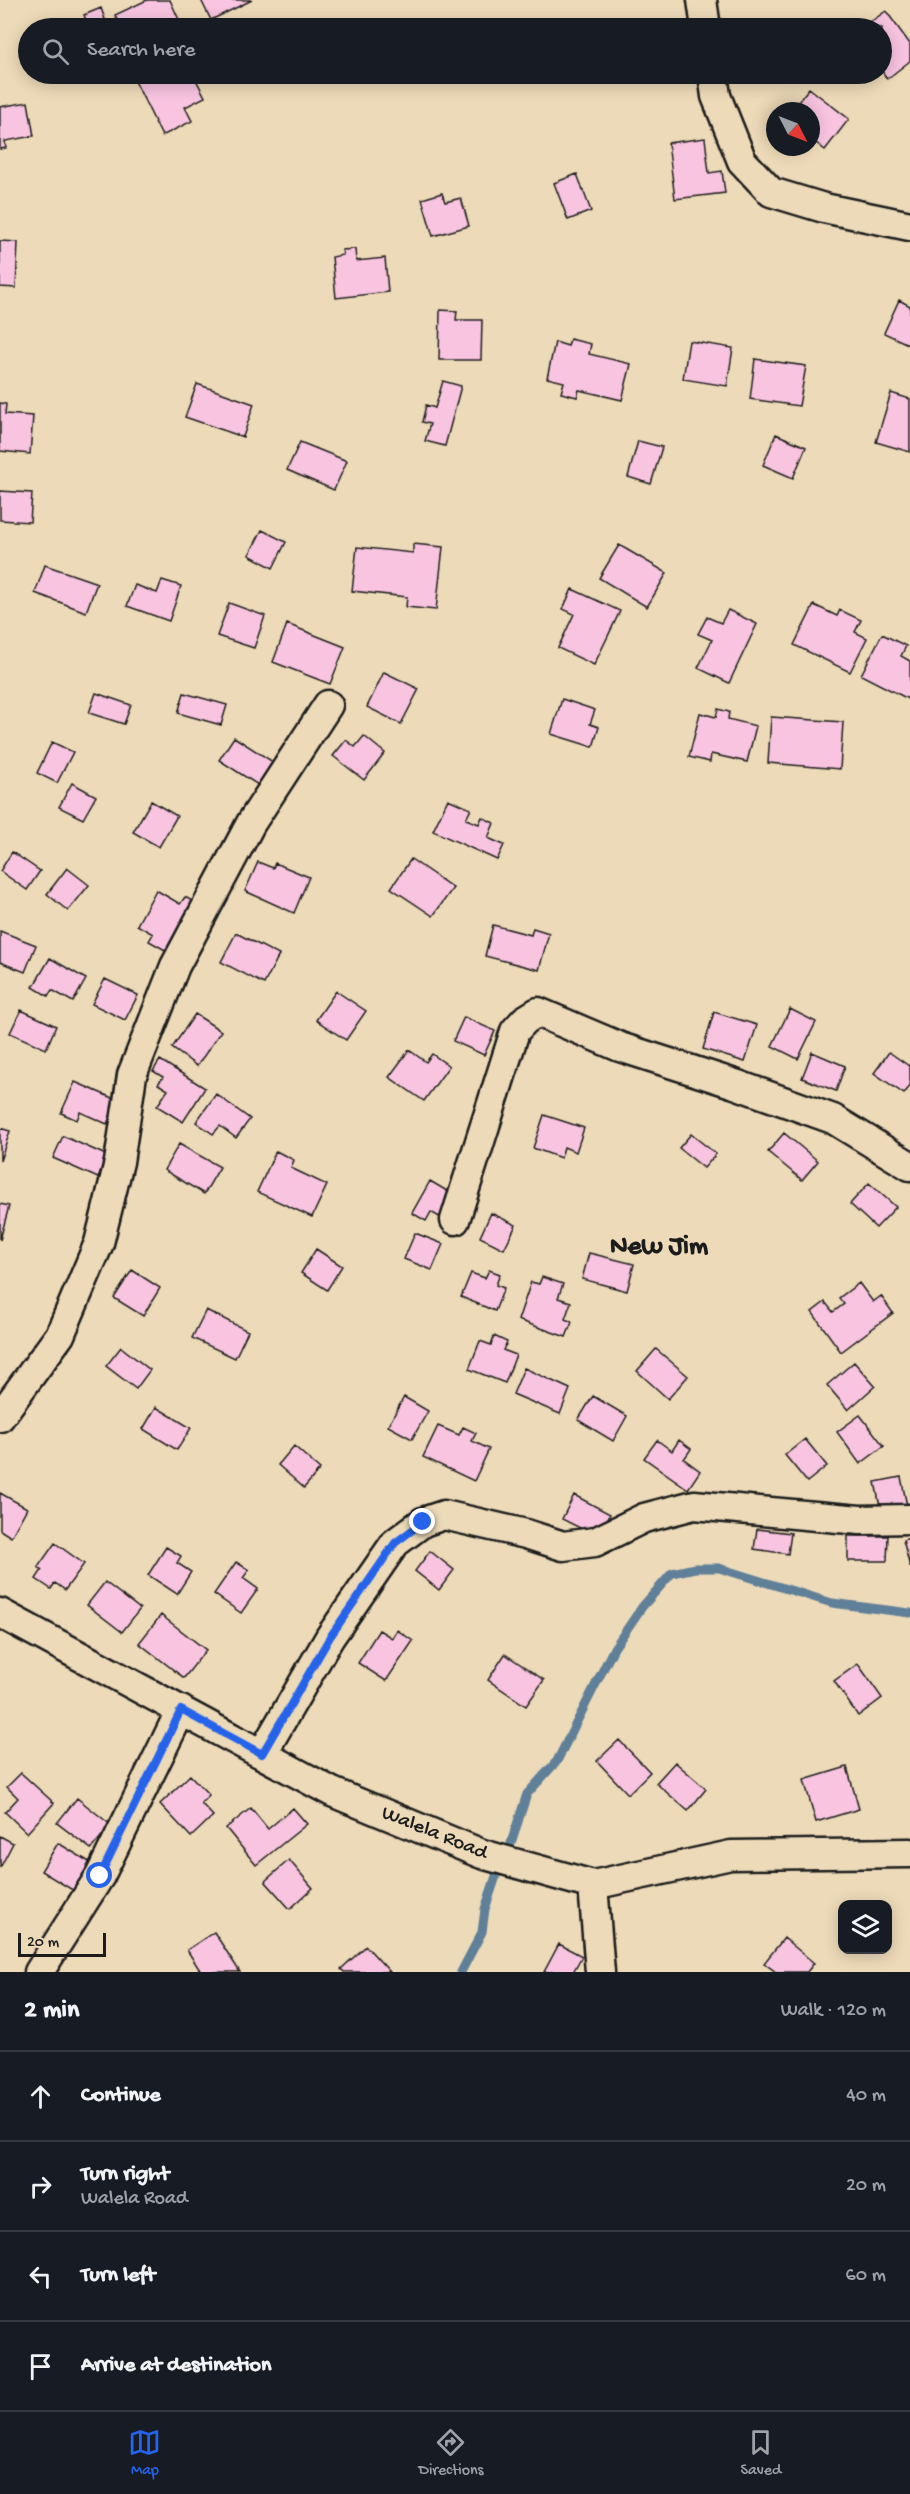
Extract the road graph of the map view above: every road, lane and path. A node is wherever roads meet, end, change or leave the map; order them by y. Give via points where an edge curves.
1 (702, 0) edge
2 (705, 18) edge
3 (714, 84) edge
4 (910, 226) edge
5 (328, 705) dead end
6 (910, 1166) edge
7 (455, 1220) dead end
8 (0, 1417) edge
9 (910, 1519) edge
10 (0, 1613) edge
11 (181, 1710) junction
12 (262, 1754) junction
13 (910, 1853) edge
14 (593, 1885) junction
15 (39, 1972) edge
16 (600, 1972) edge

1 - 2 street
3 - 4 street via 742,161 771,192
5 - 8 street via 251,824 175,966 132,1076 119,1162 99,1243 60,1335
6 - 7 street via 833,1119 620,1047 538,1012 515,1031
9 - 12 street via 860,1520 694,1504 644,1518 595,1542 562,1546 444,1515 423,1522 395,1543 330,1637
10 - 11 street, Walela Road
11 - 12 street, Walela Road
11 - 15 street via 100,1876
12 - 14 street, Walela Road via 332,1792 482,1854
13 - 14 street, Walela Road via 731,1856
14 - 16 street

